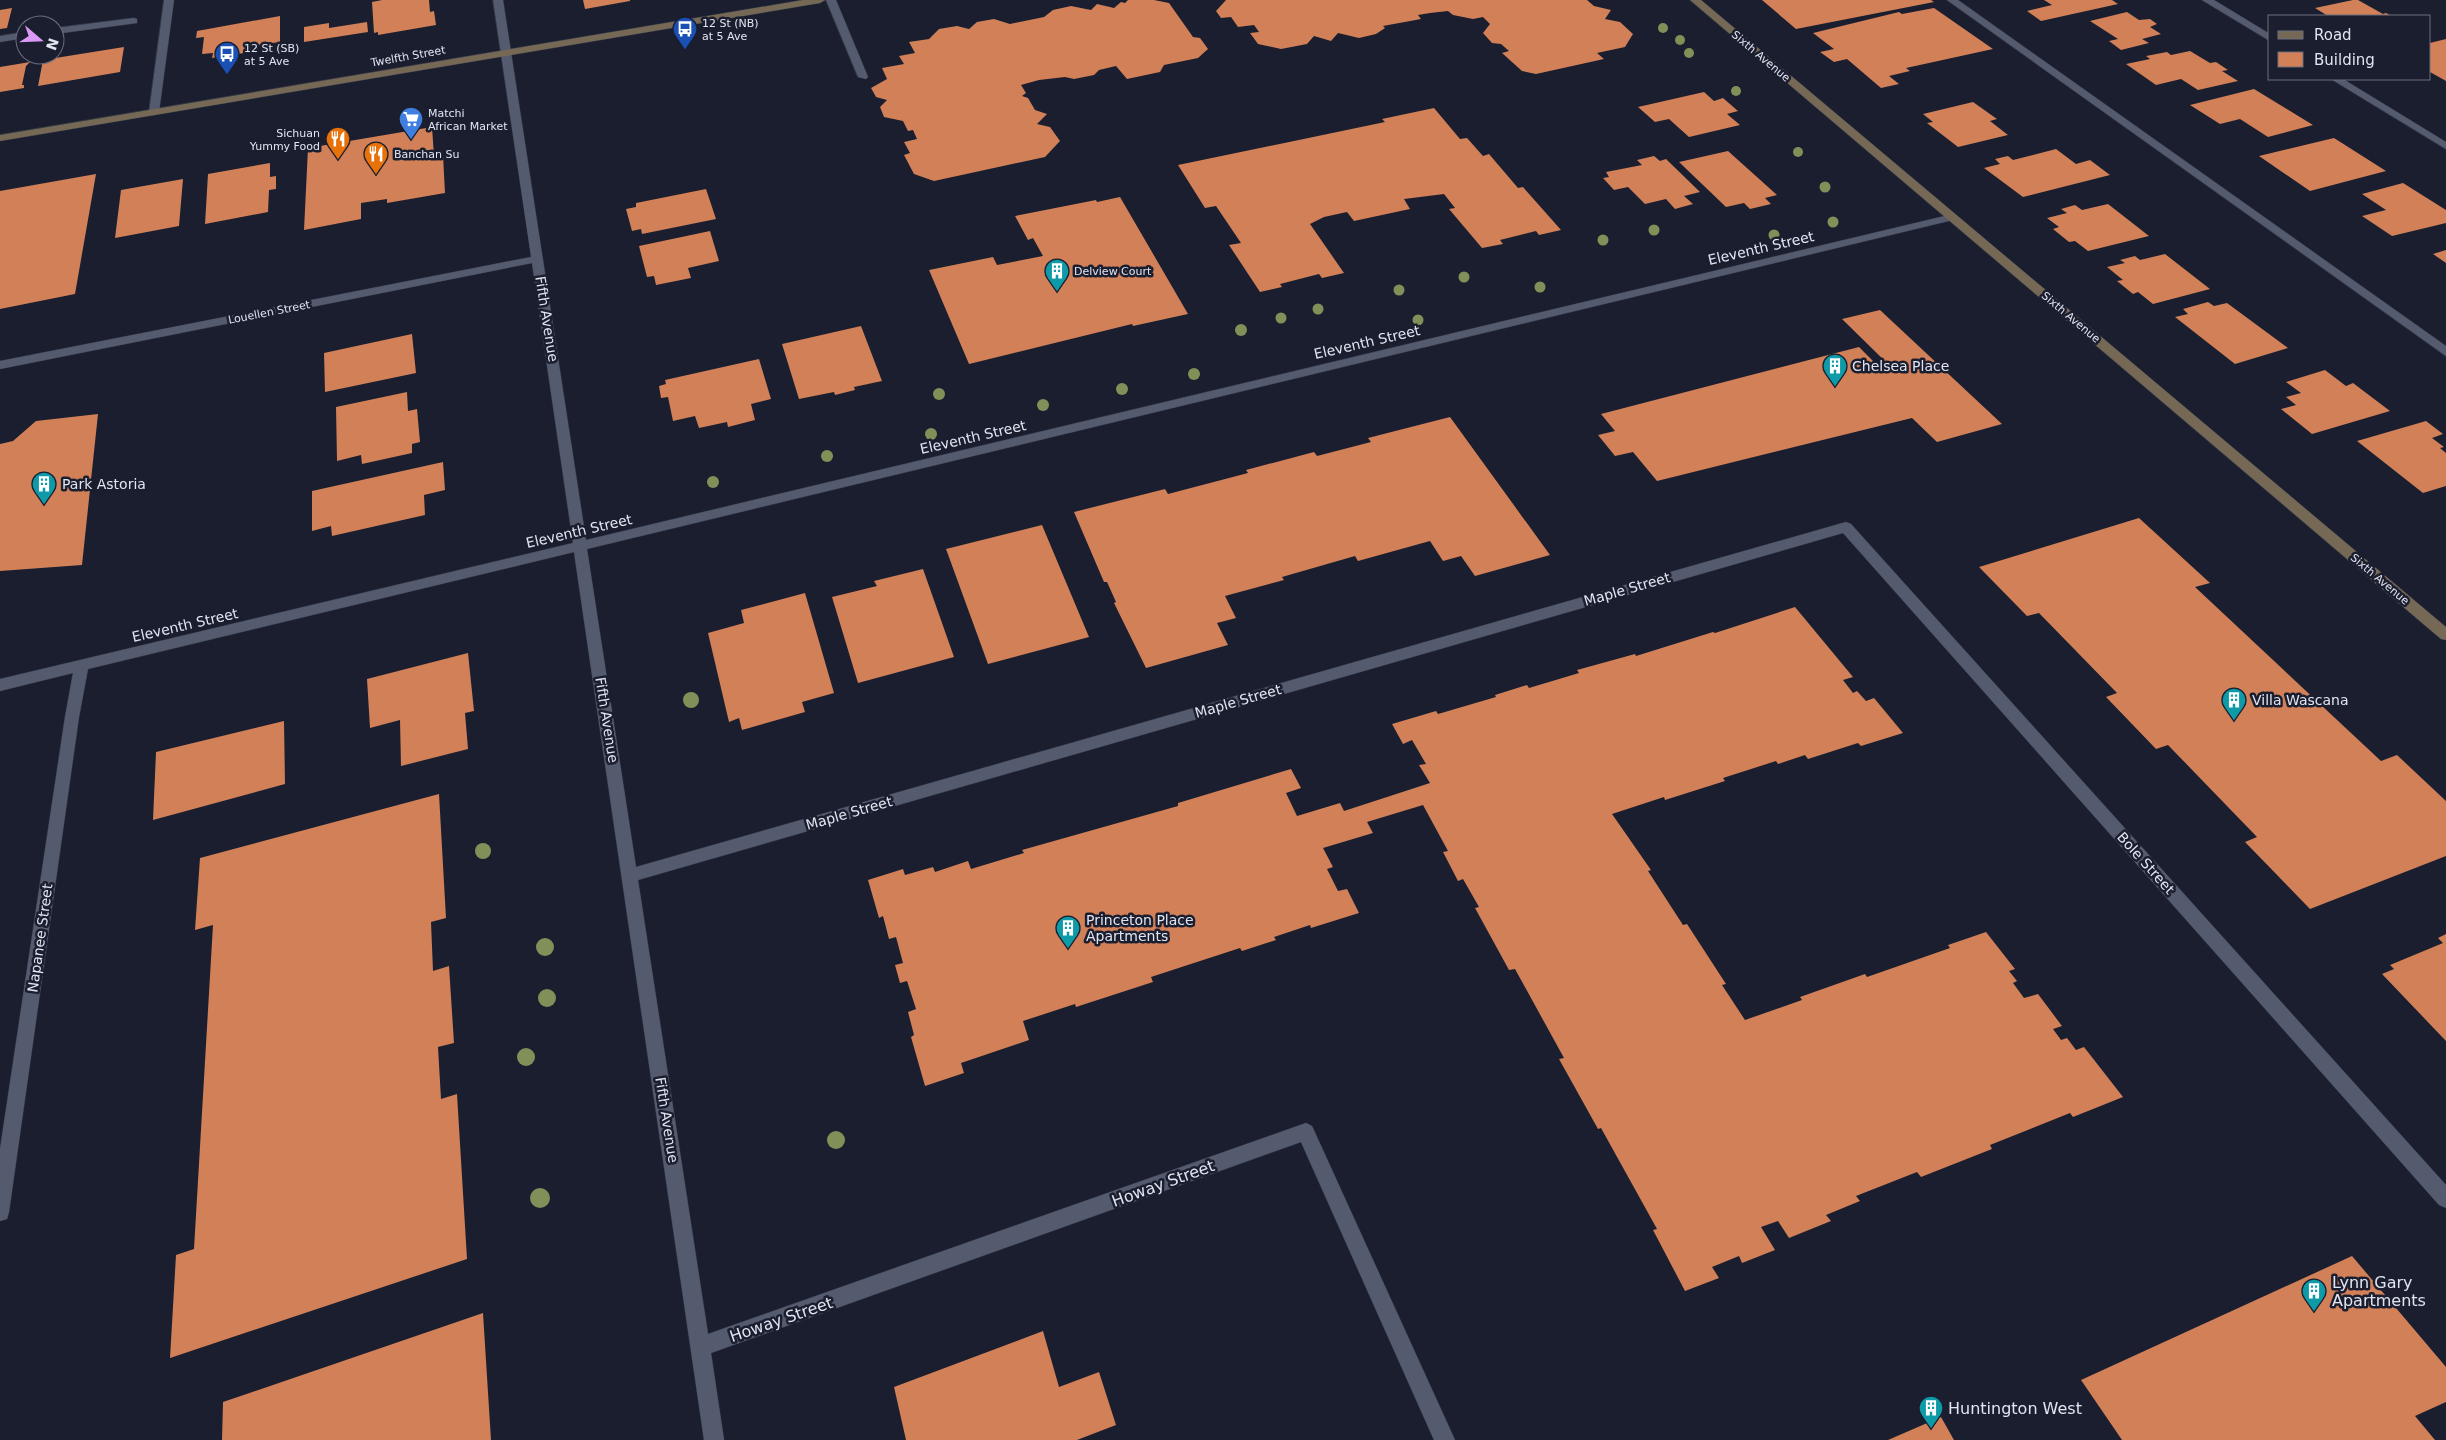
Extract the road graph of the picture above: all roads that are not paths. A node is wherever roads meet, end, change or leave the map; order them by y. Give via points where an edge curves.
1 (169, 0) edge
2 (498, 0) edge
3 (820, 0) edge
4 (831, 0) edge
5 (1695, 0) edge
6 (1952, 0) edge
7 (2207, 0) edge
8 (134, 21) dead end
9 (65, 30) edge
10 (15, 37) edge
11 (2268, 37) edge
12 (0, 39) edge
13 (506, 52) junction
14 (863, 77) dead end
15 (2338, 80) edge
16 (154, 112) junction
17 (0, 138) edge
18 (2446, 146) edge
19 (1953, 217) junction
20 (537, 259) junction
21 (2446, 352) edge
22 (0, 365) edge
23 (1846, 527) joint
24 (581, 546) junction
25 (2446, 635) edge
26 (82, 665) junction
27 (0, 685) edge
28 (630, 876) junction
29 (2446, 1199) edge
30 (0, 1212) edge
31 (701, 1347) junction
32 (714, 1440) edge
33 (1445, 1440) edge

1 - 16 street
2 - 13 street, Fifth Avenue
3 - 13 street, Twelfth Street
4 - 14 street
5 - 19 street, Sixth Avenue
6 - 21 street
7 - 11 street
8 - 9 street
10 - 12 street
13 - 16 street, Twelfth Street
13 - 20 street, Fifth Avenue
15 - 18 street
16 - 17 street, Twelfth Street
19 - 24 street, Eleventh Street
19 - 25 street, Sixth Avenue
20 - 22 street, Louellen Street
20 - 24 street, Fifth Avenue
23 - 28 street, Maple Street
23 - 29 street, Bole Street
24 - 26 street, Eleventh Street
24 - 28 street, Fifth Avenue
26 - 27 street, Eleventh Street
26 - 30 street, Napanee Street
28 - 31 street, Fifth Avenue
31 - 32 street, Fifth Avenue
31 - 33 street, Howay Street via 1306,1132

